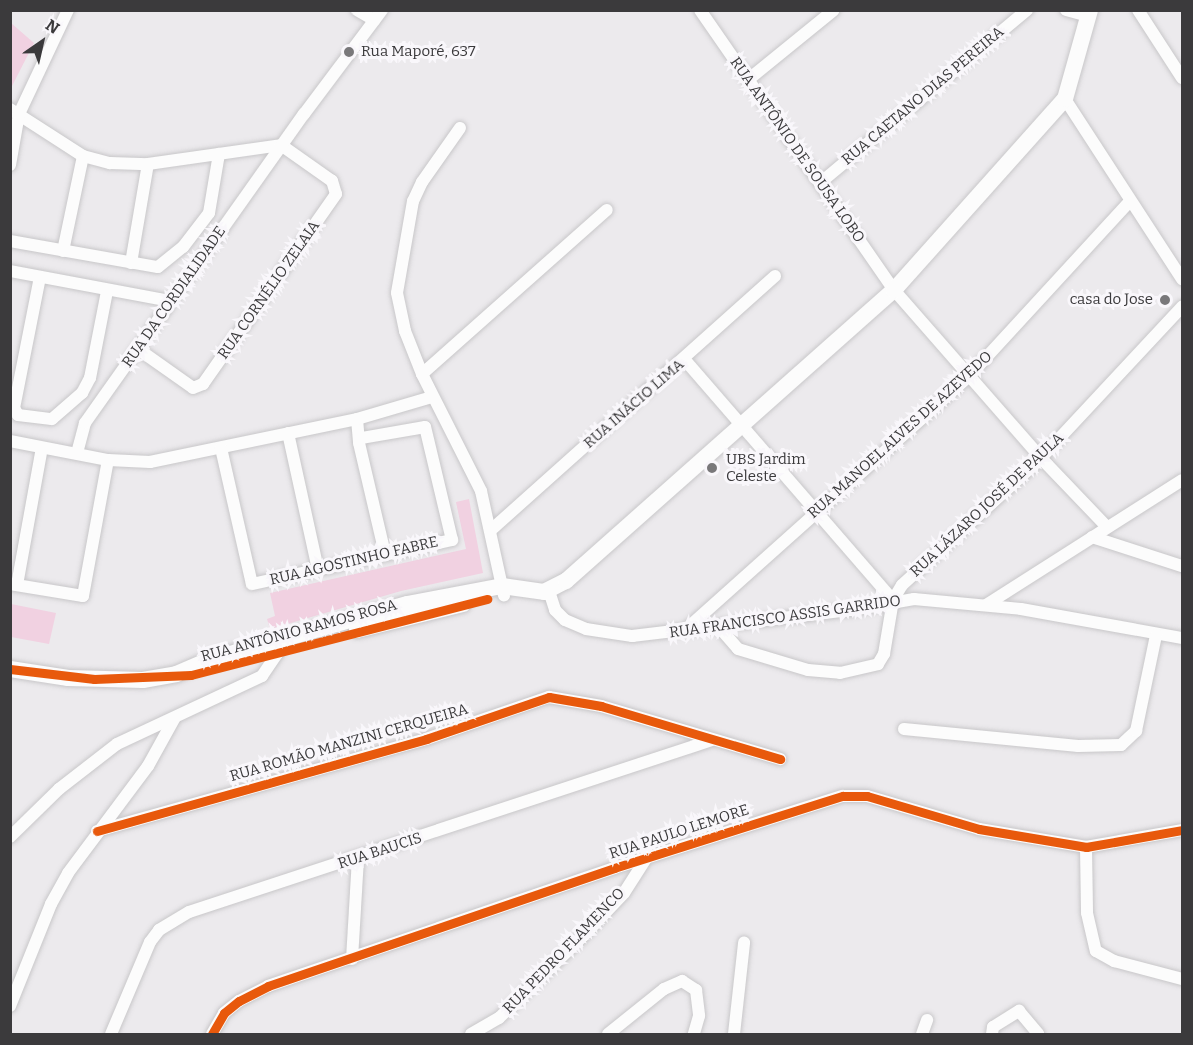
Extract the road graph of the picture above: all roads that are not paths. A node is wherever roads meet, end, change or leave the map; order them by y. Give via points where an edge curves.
1 (68, 10) edge
2 (357, 10) edge
3 (700, 10) edge
4 (834, 10) edge
5 (1027, 10) edge
6 (1066, 10) edge
7 (1138, 10) edge
8 (1090, 13) edge
9 (378, 15) edge
10 (1182, 78) edge
11 (748, 79) junction
12 (1065, 99) junction
13 (15, 111) edge
14 (460, 128) dead end
15 (282, 145) junction
16 (219, 154) junction
17 (83, 156) junction
18 (148, 164) junction
19 (10, 165) edge
20 (820, 183) junction
21 (1130, 201) junction
22 (606, 210) dead end
23 (10, 241) edge
24 (63, 250) junction
25 (131, 263) junction
26 (10, 271) edge
27 (775, 276) dead end
28 (40, 277) junction
29 (1182, 279) edge
30 (894, 290) junction
31 (107, 291) junction
32 (170, 301) junction
33 (1182, 307) edge
34 (138, 348) junction
35 (685, 360) junction
36 (422, 374) junction
37 (971, 374) junction
38 (432, 397) junction
39 (357, 419) junction
40 (742, 426) junction
41 (288, 433) junction
42 (361, 438) junction
43 (10, 441) edge
44 (42, 448) junction
45 (221, 448) junction
46 (77, 453) junction
47 (1041, 458) junction
48 (108, 460) junction
49 (1182, 480) edge
50 (817, 510) junction
51 (1107, 526) junction
52 (491, 530) junction
53 (1092, 537) junction
54 (385, 554) junction
55 (1182, 566) edge
56 (318, 570) junction
57 (14, 585) edge
58 (508, 591) junction
59 (546, 591) junction
60 (893, 600) junction
61 (986, 605) junction
62 (719, 627) junction
63 (684, 632) junction
64 (1156, 635) junction
65 (1182, 638) edge
66 (275, 649) junction
67 (10, 669) edge
68 (174, 719) junction
69 (904, 729) dead end
70 (712, 740) junction
71 (780, 759) dead end
72 (1182, 830) edge
73 (98, 831) junction
74 (10, 837) edge
75 (1086, 847) junction
76 (647, 857) junction
77 (358, 858) junction
78 (744, 943) dead end
79 (352, 959) junction
80 (1182, 979) edge
81 (10, 1006) edge
82 (927, 1020) dead end
83 (111, 1035) edge
84 (212, 1035) edge
85 (471, 1035) edge
86 (608, 1035) edge
87 (694, 1035) edge
88 (734, 1035) edge
89 (922, 1035) edge
90 (992, 1035) edge
91 (1038, 1035) edge

1 - 13 street
2 - 9 street
3 - 11 street, RUA ANTÔNIO DE SOUSA LOBO
4 - 11 street
5 - 20 street, RUA CAETANO DIAS PEREIRA
6 - 8 street
7 - 10 street
8 - 12 main road
9 - 15 street, RUA DA CORDIALIDADE
11 - 20 street, RUA ANTÔNIO DE SOUSA LOBO
12 - 21 street
12 - 30 main road
13 - 17 street
13 - 19 street
14 - 36 street via 413,201 399,272 400,312
15 - 16 street
15 - 32 street, RUA DA CORDIALIDADE
15 - 34 street, RUA CORNÉLIO ZELAIA via 332,181 336,194 203,384 193,388
16 - 18 street
16 - 25 street via 213,200 201,226 161,266
17 - 18 street via 116,164
17 - 24 street
18 - 25 street
20 - 30 street, RUA ANTÔNIO DE SOUSA LOBO
21 - 29 street
21 - 37 street, RUA MANOEL ALVES DE AZEVEDO
22 - 36 street
23 - 24 street
24 - 25 street
26 - 28 street
27 - 35 street, RUA INÁCIO LIMA
28 - 31 street
28 - 31 street via 14,408 18,415 52,419 82,393 90,378
30 - 37 street, RUA ANTÔNIO DE SOUSA LOBO
30 - 40 main road
31 - 32 street
32 - 34 street, RUA DA CORDIALIDADE
33 - 47 street, RUA LÁZARO JOSÉ DE PAULA
34 - 46 street, RUA DA CORDIALIDADE via 85,423
35 - 40 street
35 - 52 street, RUA INÁCIO LIMA
36 - 38 street
37 - 47 street, RUA ANTÔNIO DE SOUSA LOBO
37 - 50 street, RUA MANOEL ALVES DE AZEVEDO
38 - 39 street
38 - 52 street via 482,491
39 - 41 street
39 - 42 street
40 - 50 street
40 - 59 main road via 578,572
41 - 45 street
41 - 56 street
42 - 54 street
42 - 54 street, RUA AGOSTINHO FABRE via 425,427 452,540
43 - 44 street
44 - 46 street
44 - 57 street
45 - 48 street via 150,462
45 - 56 street, RUA AGOSTINHO FABRE via 252,584
46 - 48 street
47 - 51 street, RUA ANTÔNIO DE SOUSA LOBO
47 - 60 street, RUA LÁZARO JOSÉ DE PAULA via 907,578
48 - 57 street via 83,596
49 - 51 street
50 - 60 street
50 - 63 street, RUA MANOEL ALVES DE AZEVEDO
51 - 53 street
52 - 58 street
53 - 55 street
53 - 61 street
54 - 56 street, RUA AGOSTINHO FABRE
58 - 59 main road, RUA ANTÔNIO RAMOS ROSA
58 - 66 main road, RUA ANTÔNIO RAMOS ROSA
59 - 63 street, RUA FRANCISCO ASSIS GARRIDO via 558,615 586,629 632,636
60 - 61 street, RUA FRANCISCO ASSIS GARRIDO
60 - 62 street, RUA FRANCISCO ASSIS GARRIDO via 851,610
60 - 62 street via 884,654 872,668 840,673 808,670 738,649
61 - 64 street, RUA FRANCISCO ASSIS GARRIDO
62 - 63 street, RUA FRANCISCO ASSIS GARRIDO
64 - 65 street, RUA FRANCISCO ASSIS GARRIDO
64 - 69 street via 1136,731 1121,744 1078,746
66 - 67 main road, RUA ANTÔNIO RAMOS ROSA via 209,660 176,674 143,680 94,679
66 - 68 street via 262,676
68 - 73 street via 148,766
68 - 74 street via 117,744 59,789
70 - 71 street, RUA ROMÃO MANZINI CERQUEIRA
70 - 73 street, RUA ROMÃO MANZINI CERQUEIRA via 601,706 549,697 426,739
70 - 77 street, RUA BAUCIS
72 - 75 street, RUA PAULO LEMORE
73 - 81 street via 51,904
75 - 76 street, RUA PAULO LEMORE via 979,829 867,796 843,796
75 - 80 street via 1087,913 1096,951 1114,961
76 - 79 street, RUA PAULO LEMORE
76 - 85 street, RUA PEDRO FLAMENCO via 624,893 583,936 499,1018
77 - 79 street
77 - 83 street, RUA BAUCIS via 189,912 169,922 150,942
78 - 88 street
79 - 84 street, RUA PAULO LEMORE via 268,986 239,1001 224,1013
82 - 89 street
86 - 87 street via 664,989 682,981 696,990 699,1016
90 - 91 street via 993,1027 1021,1011

